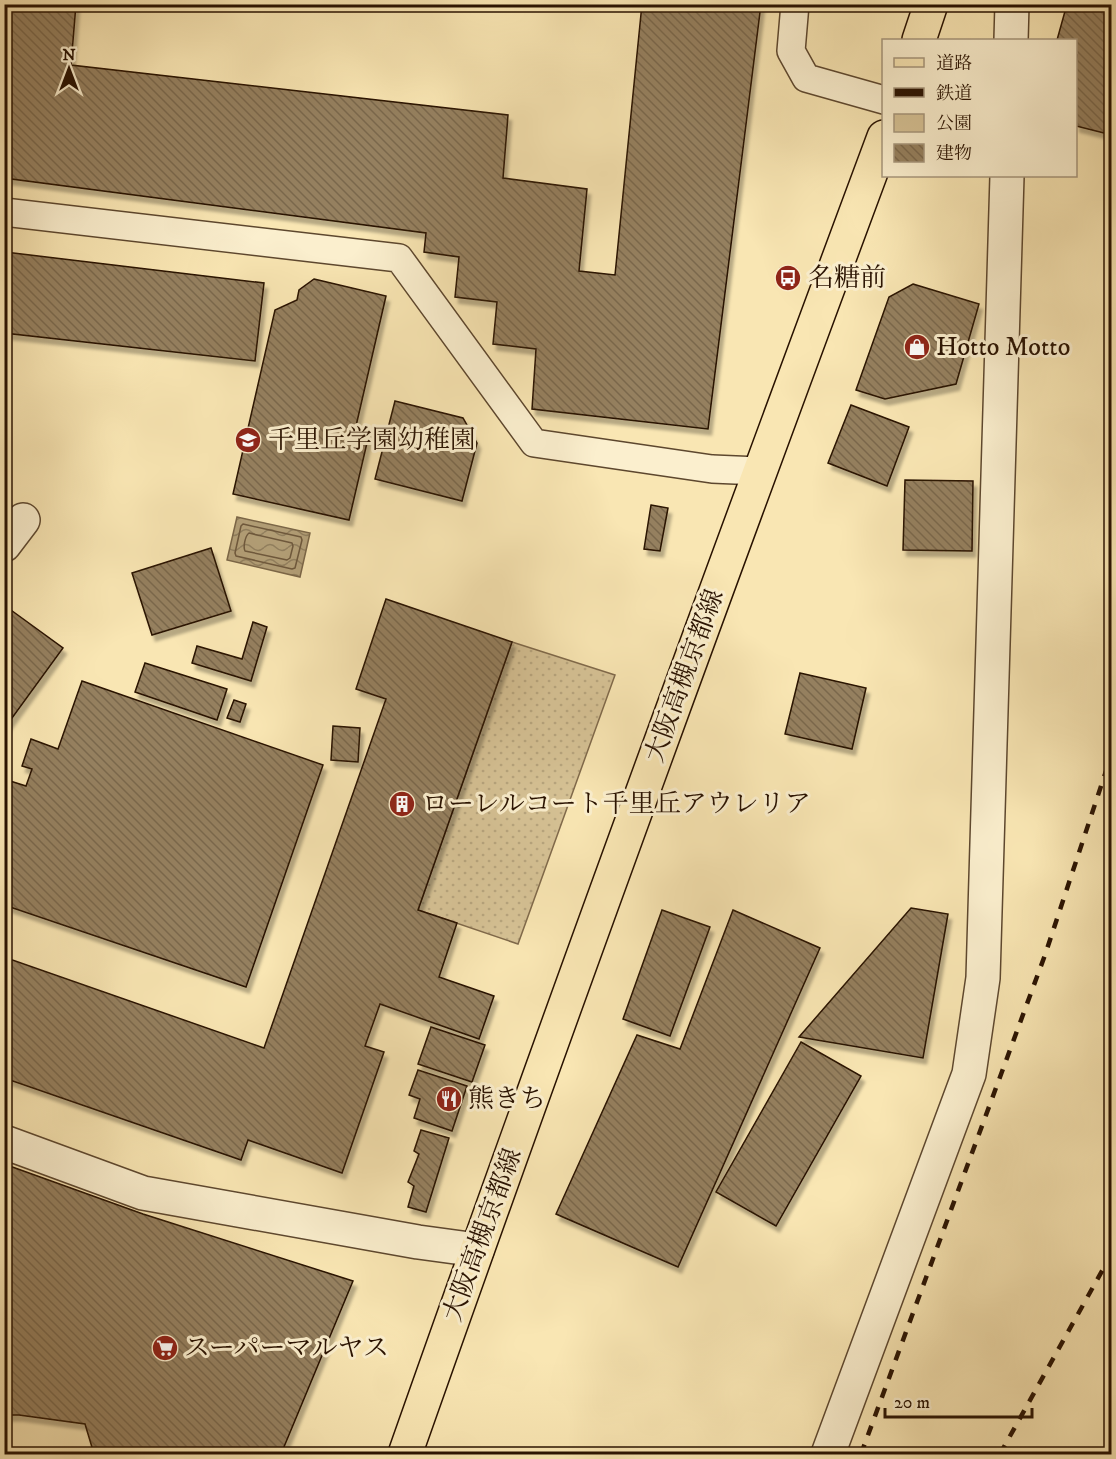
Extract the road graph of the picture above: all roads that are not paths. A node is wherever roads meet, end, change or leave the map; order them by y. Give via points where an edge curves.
1 (795, 4) edge
2 (931, 4) edge
3 (1012, 4) edge
4 (918, 39) edge
5 (1011, 39) edge
6 (882, 99) edge
7 (882, 142) edge
8 (1007, 177) edge
9 (4, 212) edge
10 (759, 471) junction
11 (4, 1142) edge
12 (477, 1251) junction
13 (405, 1455) edge
14 (828, 1455) edge

1 - 6 lane via 792,51 806,78
2 - 4 main road
3 - 5 street
7 - 10 main road, 大阪高槻京都線
8 - 14 street via 983,978 969,1074
9 - 10 lane via 399,258 534,443 712,469
10 - 12 main road, 大阪高槻京都線
11 - 12 street via 142,1193
12 - 13 main road, 大阪高槻京都線

